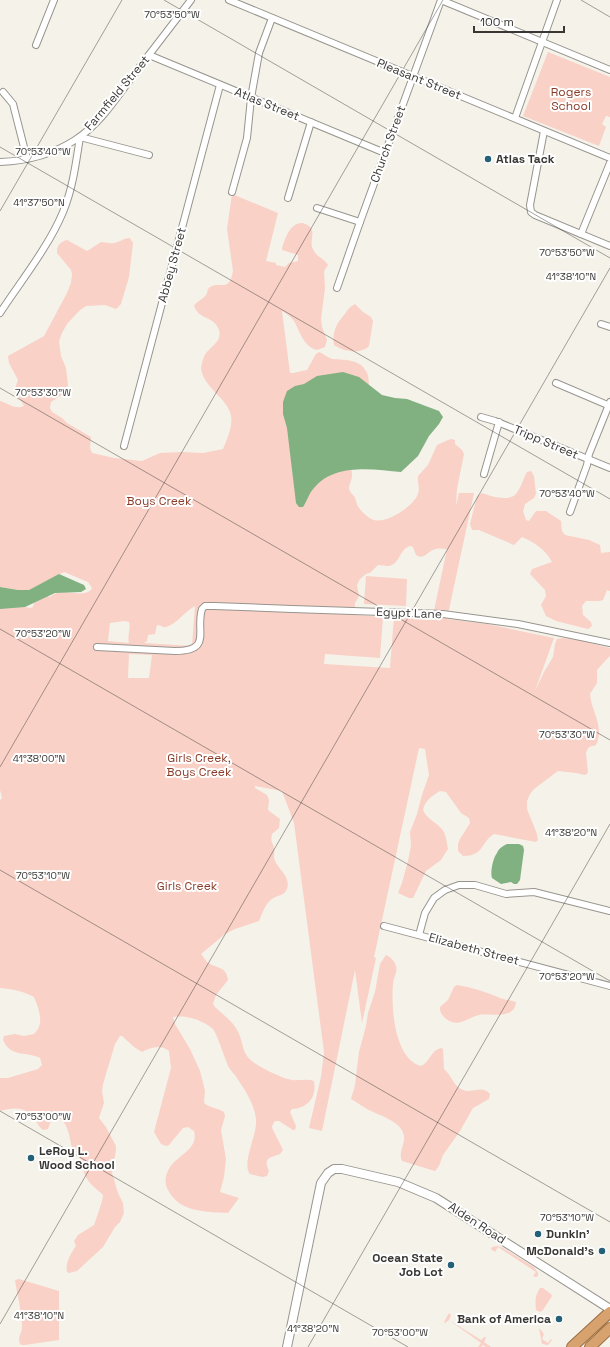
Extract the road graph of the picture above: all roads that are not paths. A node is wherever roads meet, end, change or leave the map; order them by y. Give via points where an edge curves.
1 (54, 0) edge
2 (191, 0) edge
3 (229, 0) edge
4 (441, 0) edge
5 (557, 0) edge
6 (272, 18) junction
7 (542, 43) junction
8 (36, 45) dead end
9 (149, 55) junction
10 (610, 70) edge
11 (413, 77) junction
12 (220, 85) junction
13 (3, 92) dead end
14 (251, 98) junction
15 (515, 118) junction
16 (311, 122) junction
17 (544, 131) junction
18 (80, 137) junction
19 (385, 152) junction
20 (149, 155) dead end
21 (610, 158) edge
22 (27, 159) junction
23 (0, 162) edge
24 (610, 163) edge
25 (232, 192) dead end
26 (288, 198) dead end
27 (317, 208) dead end
28 (360, 222) junction
29 (581, 234) junction
30 (610, 246) edge
31 (337, 288) dead end
32 (0, 313) edge
33 (601, 324) dead end
34 (610, 327) edge
35 (556, 383) dead end
36 (610, 404) edge
37 (481, 417) dead end
38 (499, 422) junction
39 (124, 446) dead end
40 (588, 459) junction
41 (610, 468) edge
42 (484, 474) dead end
43 (570, 512) dead end
44 (610, 642) edge
45 (97, 647) dead end
46 (610, 911) edge
47 (384, 926) dead end
48 (419, 935) junction
49 (610, 986) edge
50 (610, 1309) edge
51 (610, 1312) edge
52 (610, 1328) edge
53 (287, 1347) edge
54 (572, 1347) edge
55 (590, 1347) edge

1 - 8 street
2 - 9 street, Farmfield Street
3 - 6 street, Pleasant Street
4 - 7 street
4 - 11 street, Church Street
5 - 7 street
6 - 11 street, Pleasant Street
6 - 14 street via 259,53
7 - 10 street
7 - 15 street
9 - 12 street, Atlas Street
9 - 18 street, Farmfield Street via 105,112
11 - 15 street, Pleasant Street
11 - 19 street, Church Street
12 - 14 street, Atlas Street
12 - 39 street, Abbey Street
13 - 22 street via 12,104
14 - 16 street, Atlas Street
14 - 25 street via 247,138
15 - 17 street, Pleasant Street
16 - 19 street, Atlas Street
16 - 26 street
17 - 21 street, Pleasant Street
17 - 29 street via 530,212
18 - 20 street
18 - 22 street, Farmfield Street via 60,149
18 - 32 street via 72,185 62,215
19 - 28 street, Church Street
22 - 23 street, Farmfield Street
24 - 29 street
27 - 28 street
28 - 31 street, Church Street
29 - 30 street
33 - 34 street
35 - 36 street
36 - 40 street
37 - 38 street, Tripp Street
38 - 40 street, Tripp Street
38 - 42 street
40 - 41 street, Tripp Street
40 - 43 street
44 - 45 street, Egypt Lane via 518,624 443,614 205,606 201,611 198,645 192,650 176,652
46 - 48 street via 534,892 506,894 475,885 459,885 445,890 434,898 425,913
47 - 48 street, Elizabeth Street
48 - 49 street, Elizabeth Street
50 - 53 street, Alden Road via 436,1198 392,1180 342,1168 326,1174 321,1183
51 - 54 highway
52 - 55 highway

